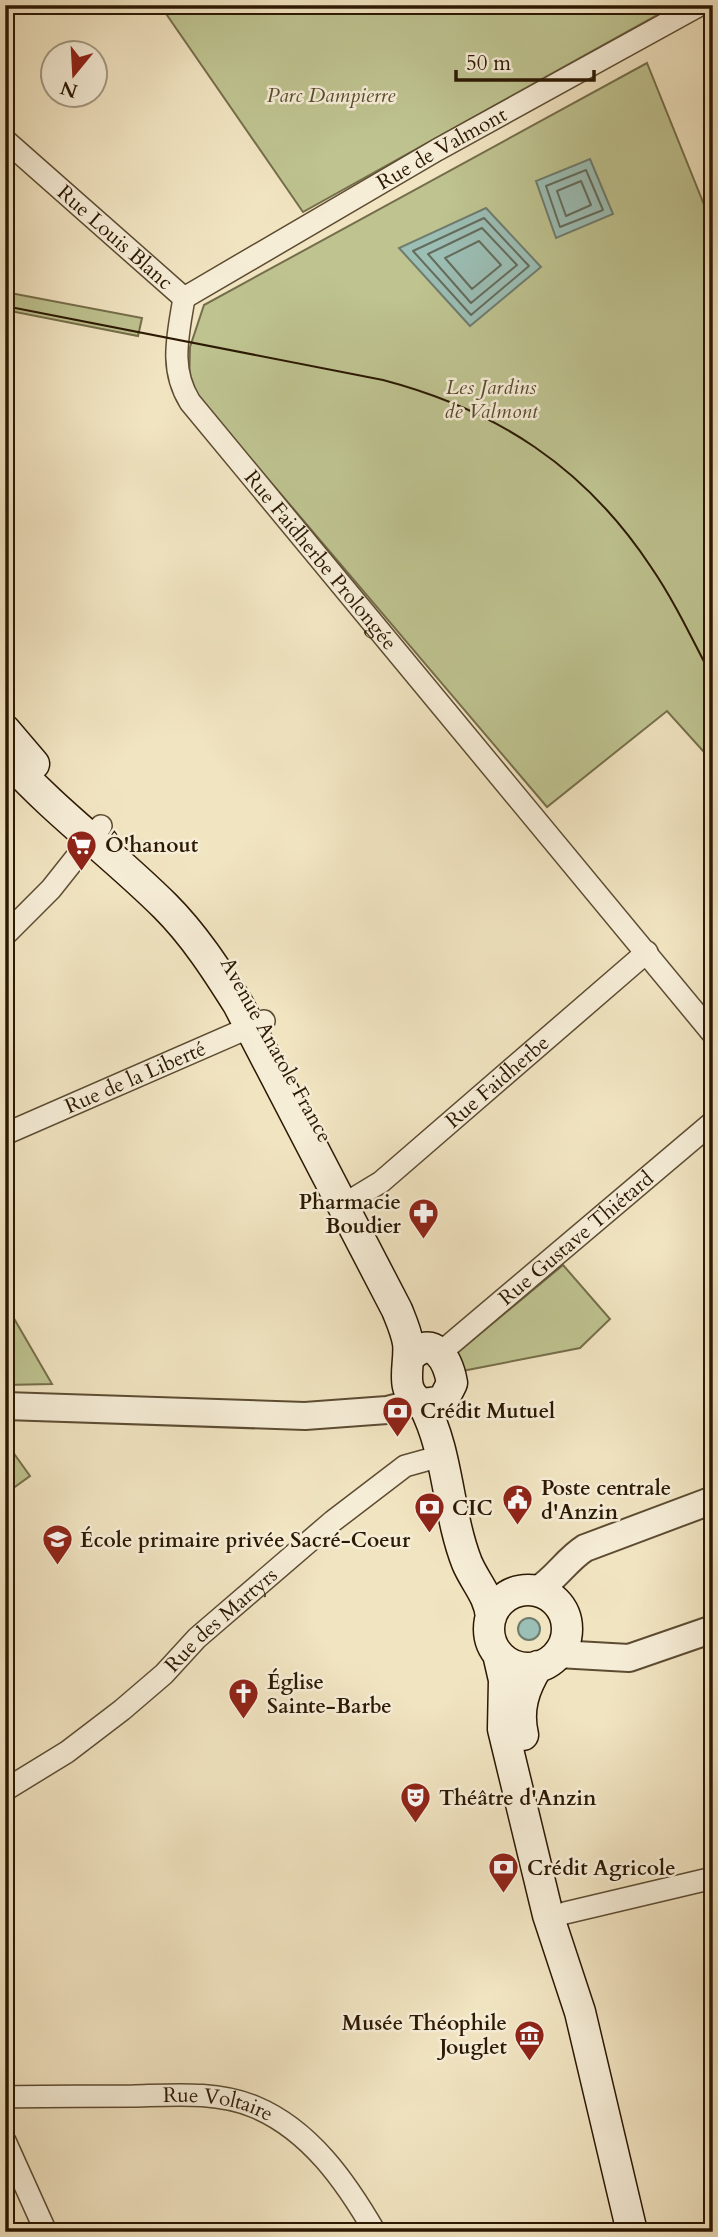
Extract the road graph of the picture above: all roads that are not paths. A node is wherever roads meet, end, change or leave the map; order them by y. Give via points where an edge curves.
1 (700, 5) edge
2 (5, 139) edge
3 (184, 298) junction
4 (175, 354) joint
5 (5, 730) edge
6 (5, 755) edge
7 (96, 833) junction
8 (5, 935) edge
9 (647, 952) junction
10 (257, 1024) junction
11 (713, 1034) edge
12 (713, 1122) edge
13 (5, 1135) edge
14 (349, 1201) junction
15 (422, 1358) junction
16 (429, 1401) junction
17 (5, 1406) edge
18 (351, 1412) junction
19 (441, 1456) junction
20 (713, 1500) edge
21 (530, 1591) junction
22 (491, 1617) junction
23 (713, 1629) edge
24 (498, 1654) junction
25 (548, 1660) junction
26 (5, 1790) edge
27 (713, 1878) edge
28 (565, 1913) junction
29 (580, 2012) junction
30 (5, 2097) edge
31 (5, 2141) edge
32 (46, 2232) edge
33 (375, 2232) edge
34 (632, 2232) edge

1 - 3 street, Rue de Valmont via 437,150
2 - 3 street, Rue Louis Blanc
3 - 4 street, Rue Louis Blanc
4 - 9 street, Rue Faidherbe Prolongée via 180,383 198,412
5 - 7 main road, Avenue Anatole France
6 - 7 main road, Avenue Anatole France via 40,794
7 - 8 street via 51,889
7 - 10 main road, Avenue Anatole France via 194,939
9 - 11 street
9 - 14 street, Rue Faidherbe via 391,1174
10 - 13 street, Rue de la Liberté
10 - 14 main road, Avenue Anatole France
12 - 15 street, Rue Gustave Thiétard
14 - 15 main road, Avenue Anatole France
15 - 16 main road, Avenue Anatole France via 410,1394
15 - 16 main road, Avenue Anatole France via 447,1362 451,1380
15 - 18 street via 382,1397
16 - 18 street
16 - 19 main road, Avenue Anatole France
16 - 21 main road, Avenue Anatole France via 485,1561 502,1581
17 - 18 street via 203,1415
19 - 22 main road, Avenue Anatole France via 467,1562 489,1601
19 - 26 street, Rue des Martyrs via 405,1466 333,1521 197,1638 122,1710 67,1752
20 - 21 street via 585,1548 554,1580
21 - 22 main road via 503,1599
21 - 25 main road via 554,1600 565,1617 566,1636
22 - 24 main road via 490,1639
23 - 25 street via 629,1658
24 - 25 main road via 516,1666
24 - 29 main road via 504,1680 503,1730 548,1915
25 - 28 main road via 523,1698 521,1723
27 - 28 street
28 - 29 main road
29 - 34 main road
30 - 33 street, Rue Voltaire via 193,2096 254,2107 286,2124 325,2159
31 - 32 street

